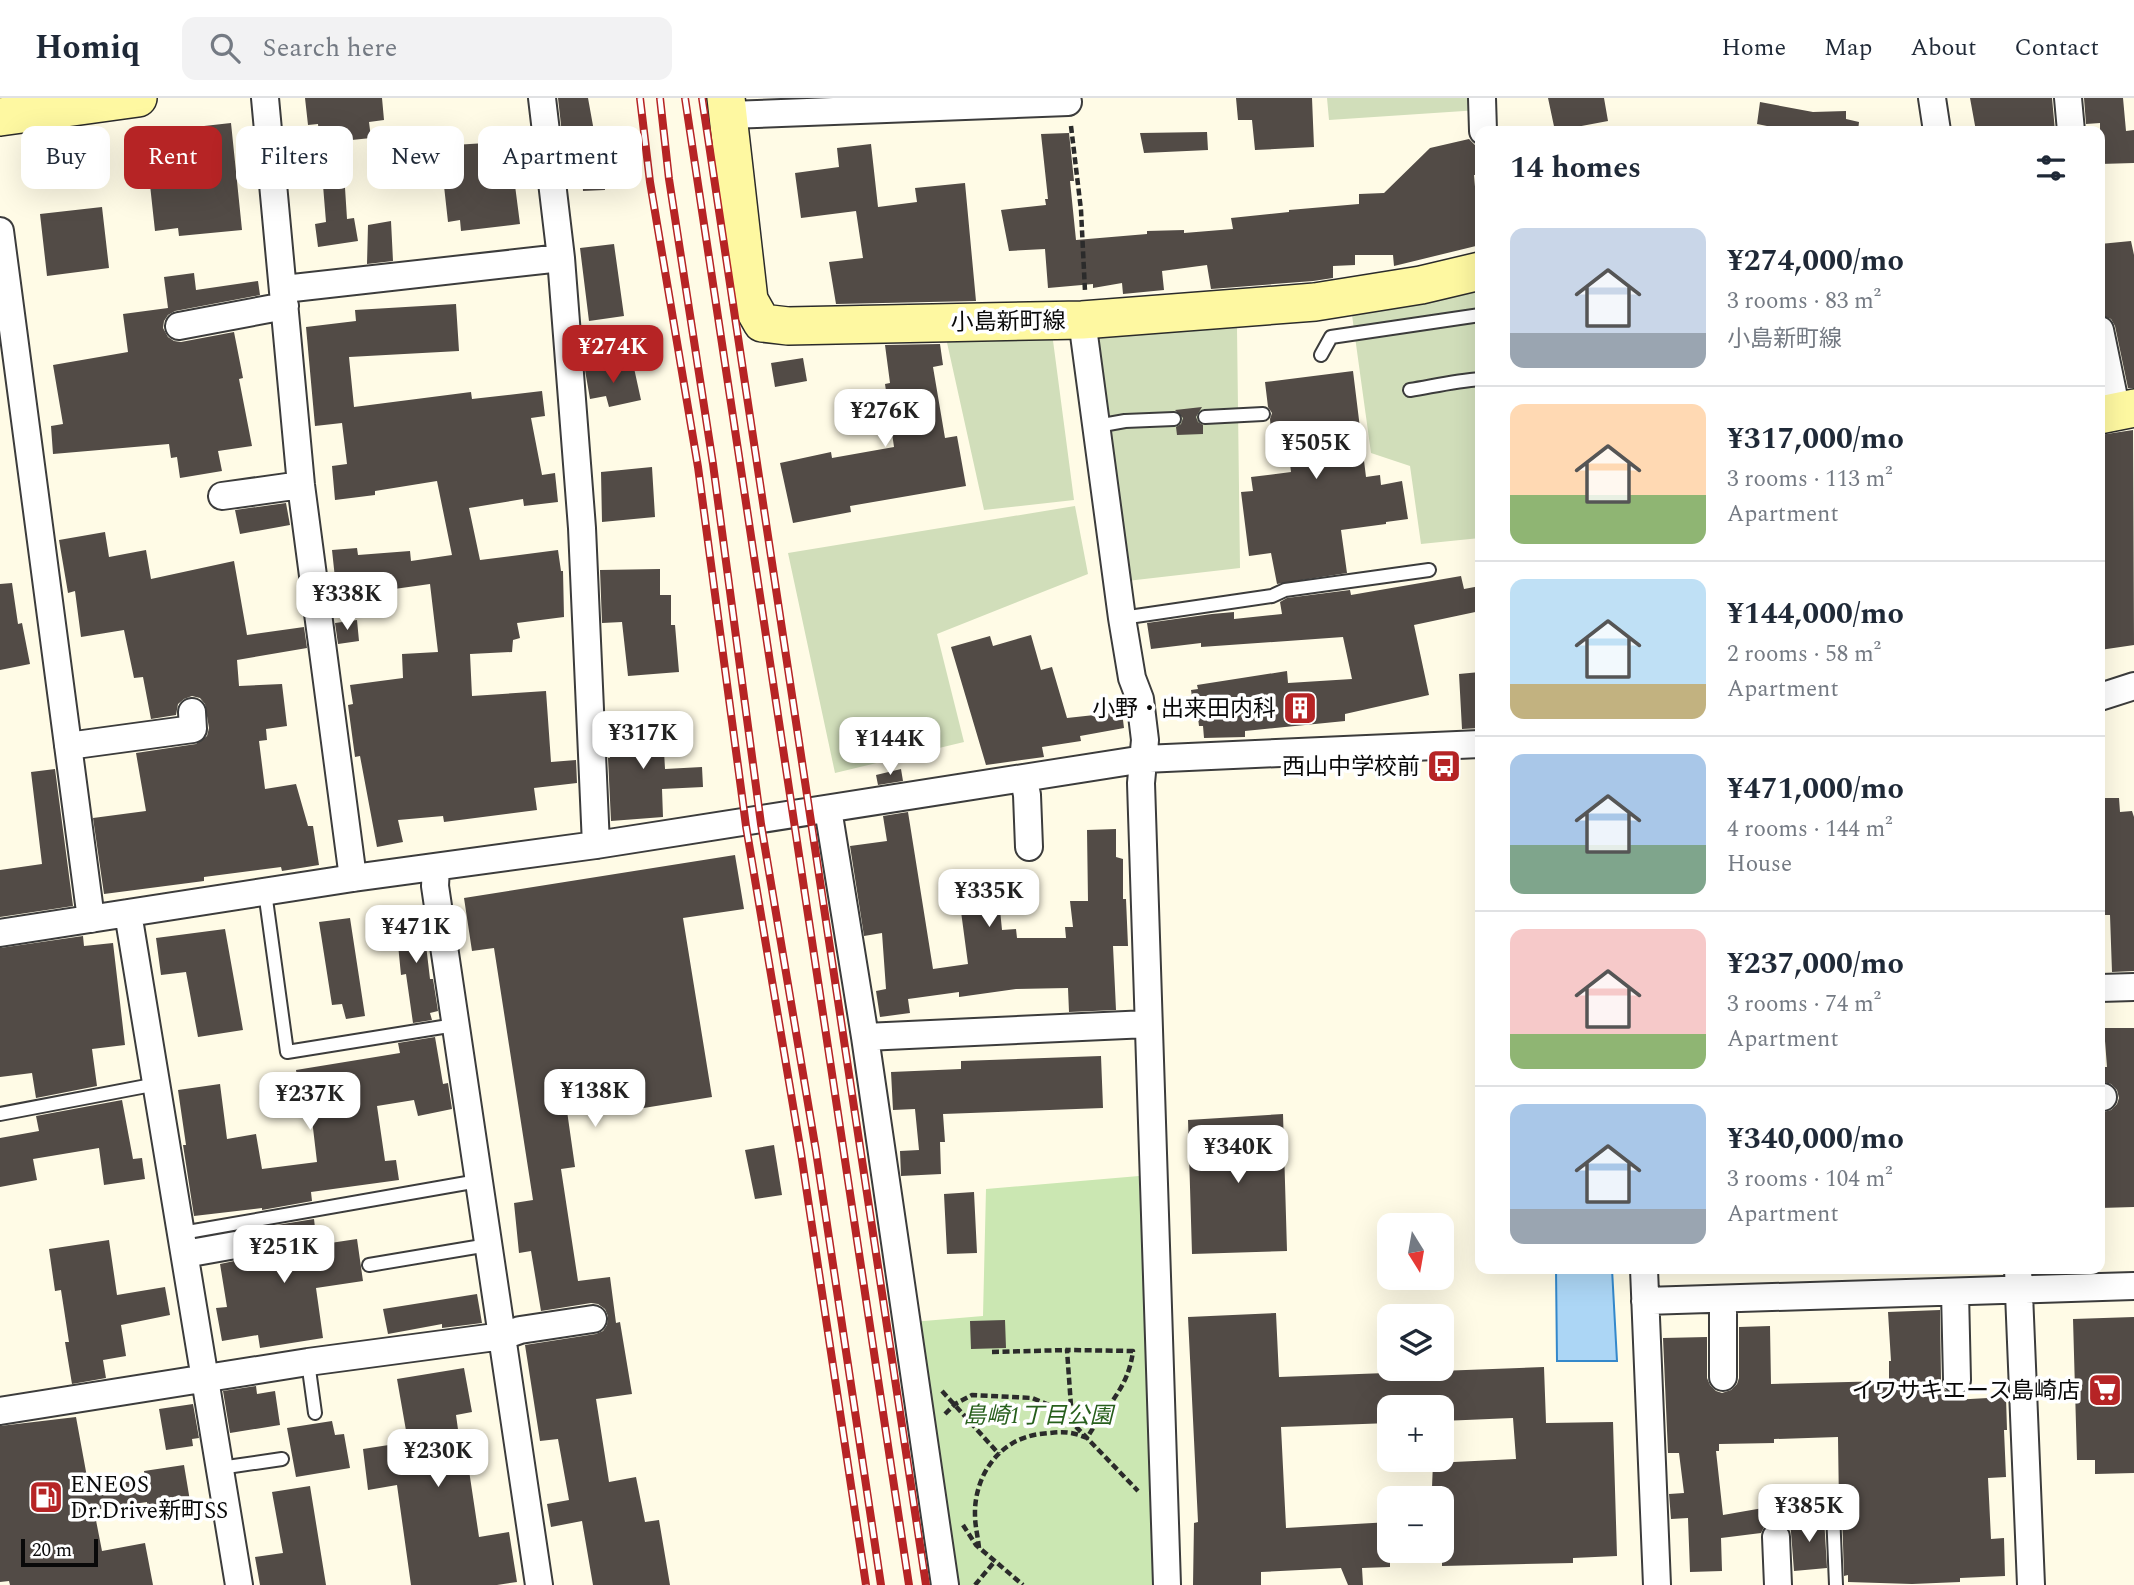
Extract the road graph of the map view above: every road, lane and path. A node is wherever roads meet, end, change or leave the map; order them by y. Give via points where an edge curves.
1 (138, 98) edge
2 (265, 98) edge
3 (542, 98) edge
4 (1482, 98) edge
5 (1932, 98) edge
6 (2068, 98) edge
7 (1068, 102) joint
8 (728, 106) edge
9 (0, 117) edge
10 (1483, 126) edge
11 (1937, 126) edge
12 (2071, 126) edge
13 (0, 231) edge
14 (561, 258) junction
15 (1475, 272) edge
16 (284, 298) junction
17 (1475, 316) edge
18 (1082, 320) junction
19 (179, 326) dead end
20 (2105, 354) edge
21 (1321, 355) dead end
22 (1475, 379) edge
23 (1410, 390) dead end
24 (2117, 412) edge
25 (1263, 414) dead end
26 (1205, 417) dead end
27 (1174, 419) dead end
28 (1097, 426) junction
29 (301, 485) junction
30 (222, 496) dead end
31 (1429, 570) dead end
32 (1122, 618) junction
33 (2134, 686) edge
34 (2105, 695) edge
35 (192, 712) dead end
36 (1475, 744) edge
37 (68, 746) junction
38 (1144, 759) junction
39 (1024, 780) junction
40 (828, 809) junction
41 (596, 845) junction
42 (1029, 847) dead end
43 (436, 867) junction
44 (353, 878) junction
45 (265, 892) junction
46 (128, 913) junction
47 (91, 919) junction
48 (0, 933) edge
49 (2134, 987) edge
50 (2105, 988) edge
51 (1148, 1024) junction
52 (456, 1026) junction
53 (865, 1037) junction
54 (157, 1084) junction
55 (0, 1114) edge
56 (478, 1181) junction
57 (183, 1244) junction
58 (241, 1244) dead end
59 (488, 1245) junction
60 (369, 1265) dead end
61 (1644, 1274) edge
62 (2019, 1279) edge
63 (2134, 1286) edge
64 (1955, 1292) junction
65 (1723, 1299) junction
66 (1645, 1301) junction
67 (593, 1319) dead end
68 (503, 1336) junction
69 (1067, 1350) junction
70 (992, 1352) dead end
71 (308, 1363) junction
72 (1723, 1377) dead end
73 (206, 1380) junction
74 (1957, 1380) dead end
75 (955, 1404) junction
76 (0, 1411) edge
77 (315, 1413) dead end
78 (1072, 1422) junction
79 (941, 1423) dead end
80 (1087, 1438) junction
81 (999, 1454) junction
82 (282, 1459) dead end
83 (220, 1468) junction
84 (1142, 1495) dead end
85 (1833, 1511) dead end
86 (961, 1522) dead end
87 (1776, 1537) dead end
88 (979, 1549) junction
89 (995, 1561) junction
90 (239, 1585) edge
91 (539, 1585) edge
92 (945, 1585) edge
93 (975, 1585) edge
94 (1023, 1585) edge
95 (1167, 1585) edge
96 (1657, 1585) edge
97 (1778, 1585) edge
98 (1836, 1585) edge
99 (2031, 1585) edge

1 - 9 main road
2 - 16 street
3 - 14 street
4 - 10 street
5 - 11 street
6 - 12 street
7 - 8 street
7 - 18 path via 1081,210 1086,294
8 - 18 main road, 小島新町線 via 749,300 762,323
13 - 37 street
14 - 16 street
14 - 41 street via 582,528
15 - 18 main road, 小島新町線 via 1315,302
16 - 19 street
16 - 29 street
17 - 21 lane via 1331,337
18 - 28 street
20 - 24 street
22 - 23 lane
25 - 26 lane
27 - 28 lane
28 - 32 street
29 - 30 street
29 - 44 street
31 - 32 lane
32 - 38 street via 1140,699
33 - 34 street
35 - 37 street via 193,729
36 - 38 street
37 - 47 street
38 - 39 street
38 - 51 street
39 - 40 street
39 - 42 street
40 - 41 street
40 - 53 street
41 - 43 street
43 - 44 street
43 - 52 street
44 - 45 street
45 - 46 street
45 - 52 lane via 287,1052
46 - 47 street
46 - 54 street
47 - 48 street
49 - 50 street
51 - 53 street
51 - 95 street
52 - 56 street
53 - 92 street
54 - 55 lane
54 - 57 street
56 - 57 lane
56 - 59 street
57 - 58 street
57 - 73 street
59 - 60 lane
59 - 68 street
61 - 66 street
62 - 63 street
62 - 64 street
62 - 99 street
64 - 65 street
64 - 74 street
65 - 66 street
65 - 72 street
66 - 96 street
67 - 68 street
68 - 71 street
68 - 91 street
69 - 70 path
69 - 78 path
69 - 80 path via 1133,1351 1130,1371
71 - 73 street
71 - 77 lane
73 - 76 street
73 - 83 street
75 - 78 path via 972,1395 1032,1398 1059,1409
75 - 79 path
75 - 81 path
78 - 80 path
80 - 81 path via 1069,1431 1033,1435
80 - 84 path
81 - 88 path via 980,1484 975,1514
82 - 83 lane
83 - 90 street
85 - 98 lane
86 - 88 path
87 - 97 street
88 - 89 path
89 - 93 path
89 - 94 path

